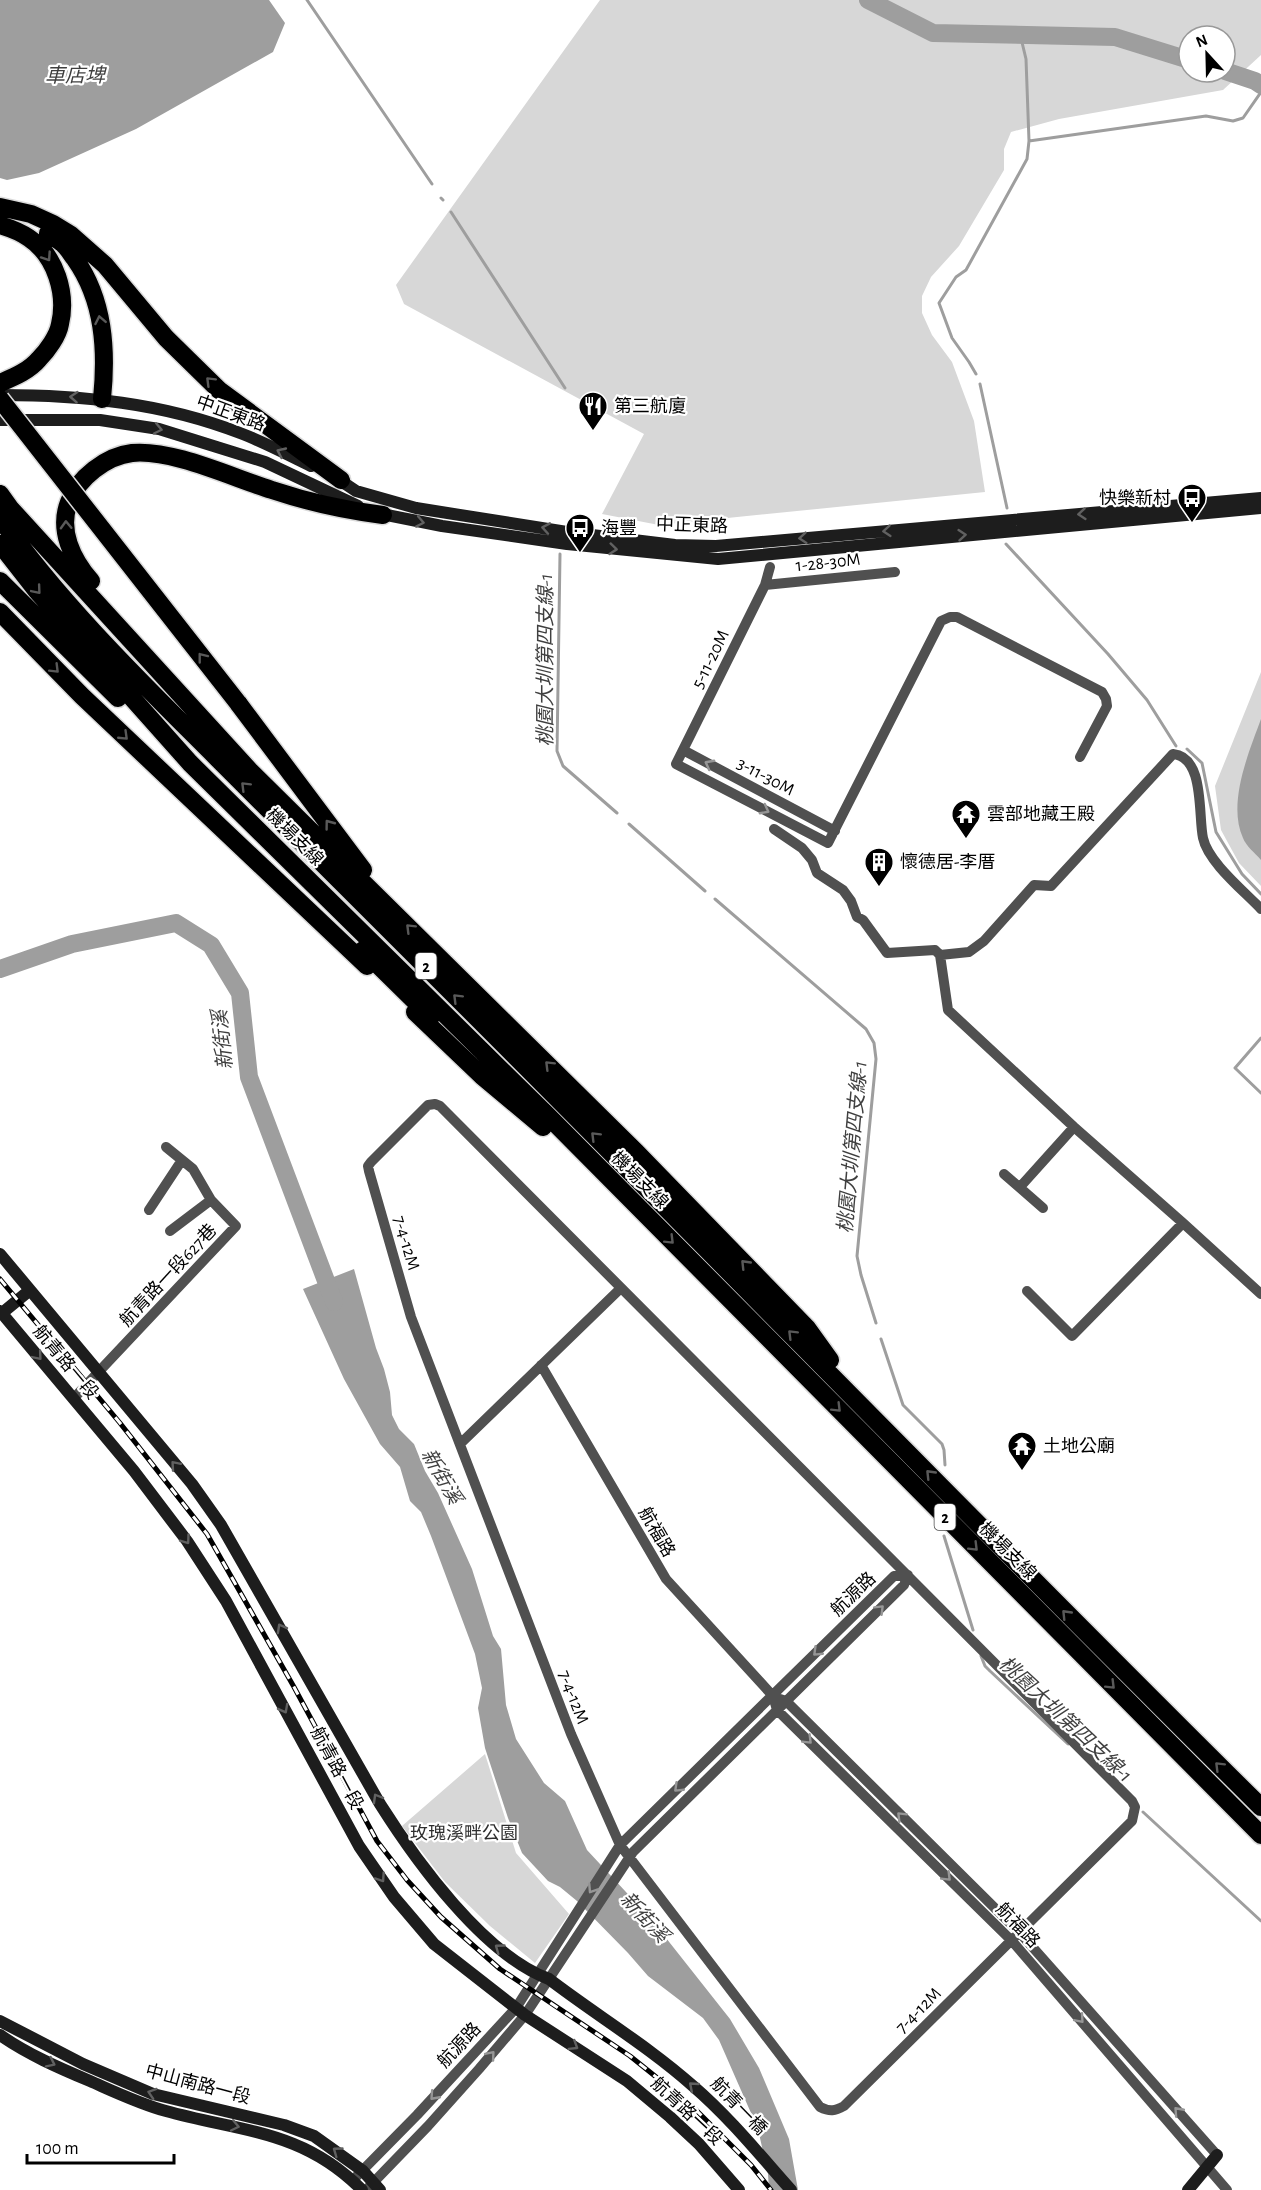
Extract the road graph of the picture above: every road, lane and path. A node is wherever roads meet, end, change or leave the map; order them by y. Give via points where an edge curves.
1 (0, 208) edge
2 (0, 225) edge
3 (0, 383) edge
4 (0, 397) edge
5 (102, 399) junction
6 (0, 420) edge
7 (100, 420) junction
8 (341, 480) junction
9 (0, 494) edge
10 (1261, 498) edge
11 (1261, 508) edge
12 (383, 515) junction
13 (0, 518) edge
14 (0, 544) edge
15 (770, 567) dead end
16 (0, 568) edge
17 (895, 572) dead end
18 (0, 581) edge
19 (765, 585) junction
20 (0, 612) edge
21 (53, 633) junction
22 (180, 692) junction
23 (683, 750) junction
24 (1080, 757) dead end
25 (676, 764) joint
26 (774, 829) dead end
27 (835, 831) junction
28 (388, 906) junction
29 (1261, 909) edge
30 (940, 955) junction
31 (543, 1127) junction
32 (1074, 1127) junction
33 (166, 1147) dead end
34 (182, 1160) junction
35 (1004, 1174) dead end
36 (1020, 1187) junction
37 (629, 1198) junction
38 (211, 1200) junction
39 (1043, 1208) dead end
40 (149, 1210) dead end
41 (1183, 1222) junction
42 (170, 1231) dead end
43 (0, 1254) edge
44 (621, 1288) junction
45 (30, 1290) junction
46 (1028, 1291) dead end
47 (1261, 1294) edge
48 (1, 1312) edge
49 (541, 1365) junction
50 (99, 1373) junction
51 (74, 1398) junction
52 (862, 1405) junction
53 (460, 1444) junction
54 (908, 1575) junction
55 (772, 1696) junction
56 (786, 1701) junction
57 (777, 1710) junction
58 (1261, 1807) edge
59 (1261, 1835) edge
60 (620, 1845) junction
61 (630, 1857) junction
62 (1016, 1937) junction
63 (536, 1974) junction
64 (549, 1979) junction
65 (520, 2011) junction
66 (0, 2021) edge
67 (0, 2035) edge
68 (655, 2054) joint
69 (1217, 2155) joint
70 (1208, 2166) junction
71 (363, 2171) junction
72 (353, 2180) junction
73 (370, 2188) edge
74 (739, 2190) edge
75 (791, 2190) edge
76 (1188, 2190) edge
77 (1227, 2190) edge

5 -> 1 highway via 104,339 97,303 83,270 63,244
8 -> 1 highway via 219,390 166,338 105,265 71,235 31,214
2 -> 3 highway via 31,238 47,255 58,277 63,302 60,326 38,360 20,375
5 -> 4 main road, 中正東路
28 -> 4 highway, bridge via 238,703
5 - 7 main road
8 -> 5 main road, 中正東路 via 240,433 184,415
6 - 7 main road, 中正東路
7 -> 12 main road, 中正東路 via 159,429 265,462
10 -> 8 main road, 中正東路 via 716,546 567,532 416,508 356,491
9 - 22 highway
12 -> 11 main road, 中正東路 via 567,544 718,559
22 -> 12 highway via 159,659 82,570 70,549 65,513 78,486 93,471 131,453 159,455 324,506
52 -> 13 highway, 機場支線 / 2 via 155,696 29,559
14 -> 37 highway, 機場支線 / 2 via 190,763
15 - 19 street, 5-11-20M
16 - 21 highway
17 - 19 street, 1-28-30M
18 - 21 highway
19 - 23 street, 5-11-20M
20 -> 31 highway via 82,696 482,1076
21 - 31 highway via 250,838
22 - 28 highway via 251,772
23 - 25 street, 5-11-20M
27 -> 23 street, 3-11-30M
24 - 27 street via 1107,706 1102,692 950,617 941,621
25 -> 27 street, 3-11-30M via 828,843
26 - 30 street via 802,848 817,873 843,890 857,917 887,952 935,950
52 -> 28 highway via 807,1328
29 - 30 street via 1207,849 1192,766 1184,756 1173,754 1051,886 1034,885 984,941 969,952
30 - 32 street via 948,1010
31 - 37 highway via 584,1167
32 - 36 street
32 - 41 street
33 - 34 street, 航青路一段627巷
34 - 38 street, 航青路一段627巷 via 194,1169
34 - 40 street
35 - 36 street
36 - 39 street
37 -> 59 highway, 機場支線 / 2
38 - 42 street
38 - 50 street, 航青路一段627巷 via 236,1226
41 - 46 street via 1072,1336
41 - 47 street
43 - 45 main road, 航青路一段
44 - 49 street
44 - 53 street, 7-4-12M via 440,1106 428,1105 369,1166 411,1317
44 - 54 street, 7-4-12M
45 - 48 main road
45 - 50 main road, 航青路一段
48 -> 51 main road, 航青路一段
49 - 53 street
49 - 55 street, 航福路 via 666,1579
50 - 51 street, 航青路一段627巷
63 -> 50 main road, 航青路一段 via 483,1937 405,1844 222,1525
51 -> 65 main road, 航青路一段 via 205,1568 359,1846 394,1897 434,1944
58 -> 52 highway, 機場支線 / 2
53 - 60 street, 7-4-12M via 571,1734
54 -> 55 street, 航源路 via 894,1576
56 -> 54 street, 航源路 via 904,1585
54 - 62 street, 7-4-12M via 1135,1807 1132,1821
55 - 56 street, 航福路
55 - 57 street, 航福路
55 -> 60 street, 航源路
56 - 57 street, 航源路
62 -> 56 street, 航福路
57 - 61 street, 航源路
57 -> 62 street, 航福路
60 - 61 street, 7-4-12M
60 -> 63 street, 航源路
61 - 62 street, 7-4-12M via 820,2107 827,2110 844,2106
61 - 64 street, 航源路
69 -> 62 street, 航福路
62 -> 70 street, 航福路
63 - 64 main road, 航青路一段
63 - 65 street, 航源路
64 - 65 street, 航源路
64 - 68 main road, 航青路一段
65 -> 71 street, 航源路
73 -> 65 street, 航源路 via 443,2110
65 -> 74 main road, 航青路一段 via 627,2081 670,2116
71 -> 66 main road, 中山南路一段 via 314,2136 273,2122 153,2094 83,2064
67 -> 72 main road, 中山南路一段 via 134,2101 269,2134 301,2146
75 -> 68 main road, 航青一橋 via 728,2118
69 - 70 main road
70 - 76 main road
70 - 77 street, 航福路
71 - 72 street, 航源路
71 - 73 main road, 中山南路一段
72 - 73 main road, 中山南路一段

